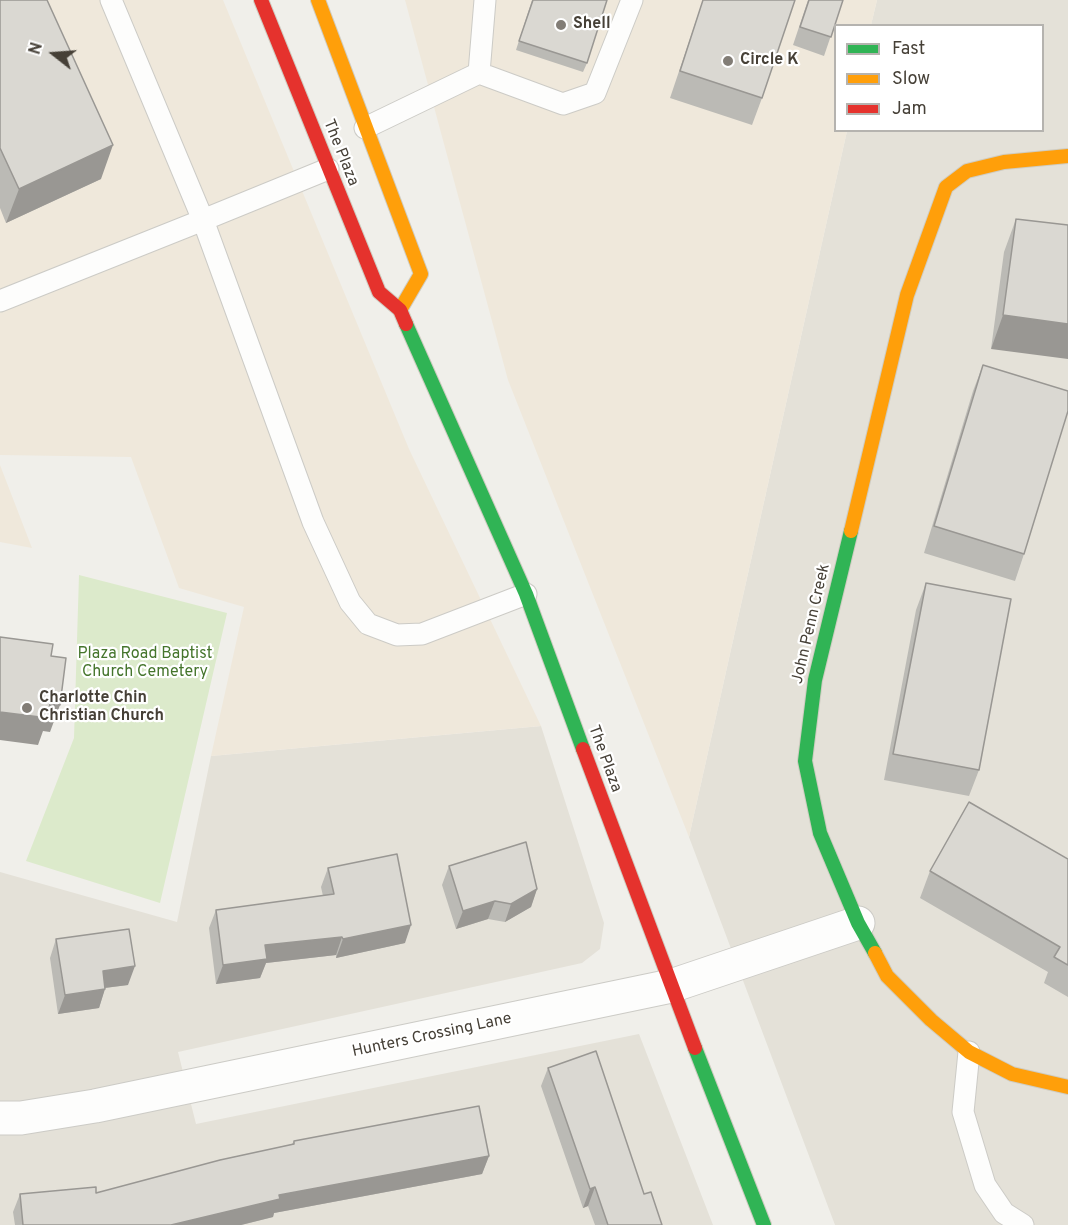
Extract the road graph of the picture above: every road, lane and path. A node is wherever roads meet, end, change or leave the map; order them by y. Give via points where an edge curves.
1 (111, 0) edge
2 (261, 0) edge
3 (318, 0) edge
4 (485, 0) edge
5 (632, 0) edge
6 (479, 73) junction
7 (364, 128) junction
8 (1068, 156) edge
9 (328, 169) junction
10 (203, 220) junction
11 (0, 301) edge
12 (400, 310) junction
13 (526, 594) junction
14 (858, 923) junction
15 (671, 986) junction
16 (969, 1052) junction
17 (1068, 1087) edge
18 (0, 1118) edge
19 (764, 1225) edge
20 (1023, 1225) edge

1 - 10 lane
2 - 9 main road, The Plaza
3 - 7 main road, The Plaza
4 - 6 lane
5 - 6 lane via 595,93 563,104
6 - 7 lane
7 - 12 main road, The Plaza via 421,274
8 - 14 main road, John Penn Creek via 1004,162 967,171 945,187 907,295 815,680 805,761 819,833
9 - 10 lane
9 - 12 main road, The Plaza via 379,292
10 - 11 lane
10 - 13 lane via 314,522 350,602 368,624 397,635 422,634
12 - 13 main road, The Plaza
13 - 15 main road, The Plaza
14 - 15 street, Hunters Crossing Lane
14 - 16 main road, John Penn Creek via 887,976
15 - 18 street, Hunters Crossing Lane via 94,1106
15 - 19 main road, The Plaza
16 - 17 main road, John Penn Creek via 1012,1074
16 - 20 lane via 963,1113 985,1185 1004,1213

